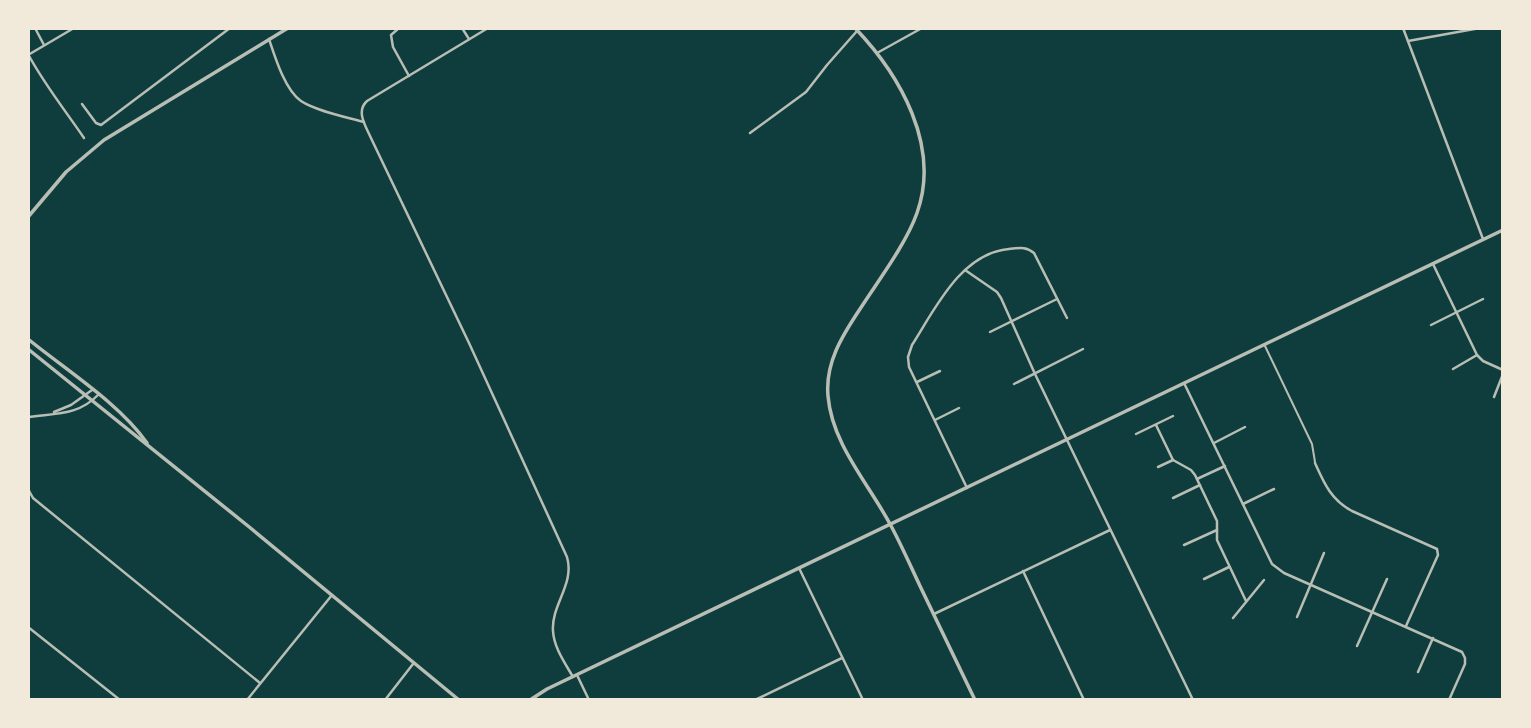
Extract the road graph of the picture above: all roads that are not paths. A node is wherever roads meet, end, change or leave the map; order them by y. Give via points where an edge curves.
1 (35, 28) edge
2 (74, 28) edge
3 (230, 28) edge
4 (288, 28) edge
5 (399, 28) edge
6 (462, 28) edge
7 (488, 28) edge
8 (922, 28) edge
9 (1403, 28) edge
10 (1480, 28) edge
11 (856, 29) edge
12 (269, 39) junction
13 (469, 40) junction
14 (1408, 41) junction
15 (44, 45) junction
16 (877, 53) junction
17 (28, 55) edge
18 (409, 76) junction
19 (82, 104) dead end
20 (364, 122) junction
21 (751, 134) dead end
22 (84, 138) dead end
23 (28, 216) edge
24 (1503, 230) edge
25 (1483, 239) junction
26 (1433, 264) junction
27 (965, 270) junction
28 (1057, 299) junction
29 (1483, 299) dead end
30 (1456, 313) junction
31 (1067, 318) dead end
32 (1012, 321) junction
33 (1431, 325) dead end
34 (990, 332) dead end
35 (28, 339) edge
36 (1264, 345) junction
37 (28, 349) edge
38 (1083, 349) dead end
39 (1477, 355) junction
40 (1453, 369) dead end
41 (940, 371) dead end
42 (1503, 372) edge
43 (1035, 374) junction
44 (917, 382) junction
45 (1184, 383) junction
46 (1014, 384) dead end
47 (92, 390) junction
48 (99, 394) junction
49 (85, 396) junction
50 (1493, 397) dead end
51 (92, 401) junction
52 (959, 408) dead end
53 (51, 414) junction
54 (1173, 416) dead end
55 (28, 417) edge
56 (935, 420) junction
57 (1156, 425) junction
58 (1245, 428) dead end
59 (1136, 434) dead end
60 (1067, 438) junction
61 (1214, 443) junction
62 (148, 445) junction
63 (1173, 460) junction
64 (1315, 463) joint
65 (1225, 466) junction
66 (1158, 467) dead end
67 (1197, 479) junction
68 (1200, 485) junction
69 (967, 488) junction
70 (28, 489) edge
71 (1274, 489) dead end
72 (1173, 498) dead end
73 (1243, 504) junction
74 (890, 524) junction
75 (1110, 530) junction
76 (1217, 530) junction
77 (1184, 545) dead end
78 (1324, 554) dead end
79 (1229, 567) junction
80 (799, 568) junction
81 (1023, 571) junction
82 (1204, 579) dead end
83 (1387, 579) dead end
84 (1264, 580) dead end
85 (1311, 585) junction
86 (332, 595) junction
87 (1246, 601) junction
88 (1372, 611) junction
89 (934, 614) junction
90 (1297, 617) dead end
91 (1233, 618) dead end
92 (1406, 626) junction
93 (28, 627) edge
94 (1433, 638) junction
95 (1357, 646) dead end
96 (842, 658) junction
97 (414, 664) junction
98 (1418, 673) dead end
99 (575, 676) junction
100 (260, 683) junction
101 (113, 694) junction
102 (108, 700) edge
103 (120, 700) edge
104 (247, 700) edge
105 (385, 700) edge
106 (459, 700) edge
107 (530, 700) edge
108 (589, 700) edge
109 (755, 700) edge
110 (863, 700) edge
111 (975, 700) edge
112 (1084, 700) edge
113 (1193, 700) edge
114 (1234, 700) edge
115 (1250, 700) edge
116 (1449, 700) edge

1 - 15 street
2 - 15 street
3 - 19 street via 102,125
4 - 12 street
5 - 18 street via 391,42
6 - 13 street
7 - 13 street
8 - 16 street
9 - 14 street
10 - 14 street
11 - 16 street
11 - 21 street via 806,92
12 - 20 street via 285,79 301,101
12 - 23 street via 104,140 66,172
13 - 18 street
14 - 25 street
15 - 17 street
16 - 74 street via 916,122 924,152 923,192 909,231 835,350 828,394 838,436
17 - 22 street
18 - 20 street via 364,103
20 - 99 street via 566,557 568,583 553,632 558,650
24 - 25 street
25 - 26 street
26 - 30 street
26 - 36 street
27 - 28 street via 990,252 1027,248
27 - 32 street via 997,292
27 - 44 street via 909,351 909,366
28 - 31 street
28 - 32 street
29 - 30 street
30 - 33 street
30 - 39 street
32 - 34 street
32 - 43 street
35 - 47 street
36 - 45 street
36 - 64 lane via 1312,444
37 - 49 street
38 - 43 street
39 - 40 street
39 - 42 street
41 - 44 street
42 - 50 street
43 - 46 street
43 - 60 street
44 - 56 street
45 - 60 street
45 - 61 street
47 - 48 street
47 - 49 street
48 - 51 street
48 - 62 street
49 - 51 street
49 - 53 street
51 - 53 street via 76,411
51 - 62 street
52 - 56 street
53 - 55 street
54 - 57 street
56 - 69 street
57 - 59 street
57 - 63 street
58 - 61 street
60 - 69 street
60 - 75 street
61 - 65 street
62 - 86 street
63 - 66 street
63 - 67 street
64 - 92 street via 1326,488 1340,504 1438,551
65 - 67 street
65 - 73 street
67 - 68 street
68 - 72 street
68 - 76 street
69 - 74 street
70 - 100 street via 33,498
71 - 73 street
73 - 85 street via 1272,564
74 - 80 street
74 - 89 street
75 - 81 street
75 - 113 street
76 - 77 street
76 - 79 street via 1216,540
78 - 85 street
79 - 82 street
79 - 87 street
80 - 96 street
80 - 99 street
81 - 89 street
81 - 112 street
83 - 88 street
84 - 87 street
85 - 88 street
85 - 90 street
86 - 97 street
86 - 100 street
87 - 91 street
88 - 92 street
88 - 95 street
89 - 111 street
92 - 94 street
93 - 101 street
94 - 98 street
94 - 116 street via 1465,658
96 - 109 street
96 - 110 street
97 - 105 street
97 - 106 street
99 - 107 street
99 - 108 street
100 - 104 street
101 - 102 street
101 - 103 street
114 - 115 street

